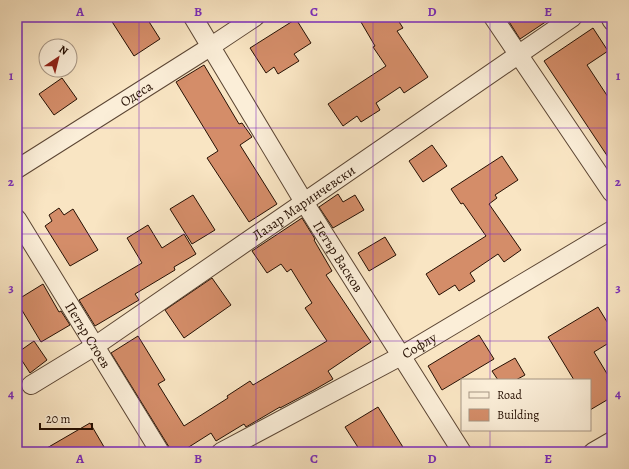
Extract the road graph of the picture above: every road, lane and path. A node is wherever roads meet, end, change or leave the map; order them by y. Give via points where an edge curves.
1 (193, 17) edge
2 (255, 17) edge
3 (493, 17) edge
4 (573, 17) edge
5 (610, 17) edge
6 (612, 21) edge
7 (210, 47) junction
8 (519, 54) junction
9 (17, 169) edge
10 (612, 193) edge
11 (304, 202) junction
12 (17, 219) edge
13 (612, 230) edge
14 (95, 346) junction
15 (401, 356) junction
16 (31, 385) dead end
17 (612, 441) edge
18 (160, 452) edge
19 (221, 452) edge
20 (462, 452) edge
21 (593, 452) edge

1 - 7 street, Петър Васков
2 - 7 street, Одеса
3 - 8 street
4 - 8 street, Лазар Маринчевски
5 - 6 street
7 - 9 street, Одеса
7 - 11 street, Петър Васков
8 - 10 street
8 - 11 street, Лазар Маринчевски
11 - 14 street, Лазар Маринчевски
11 - 15 street, Петър Васков
12 - 14 street, Петър Стоев
13 - 15 street, Софлу
14 - 16 street, Лазар Маринчевски
14 - 18 street, Петър Стоев
15 - 19 street, Софлу
15 - 20 street, Петър Васков
17 - 21 street

